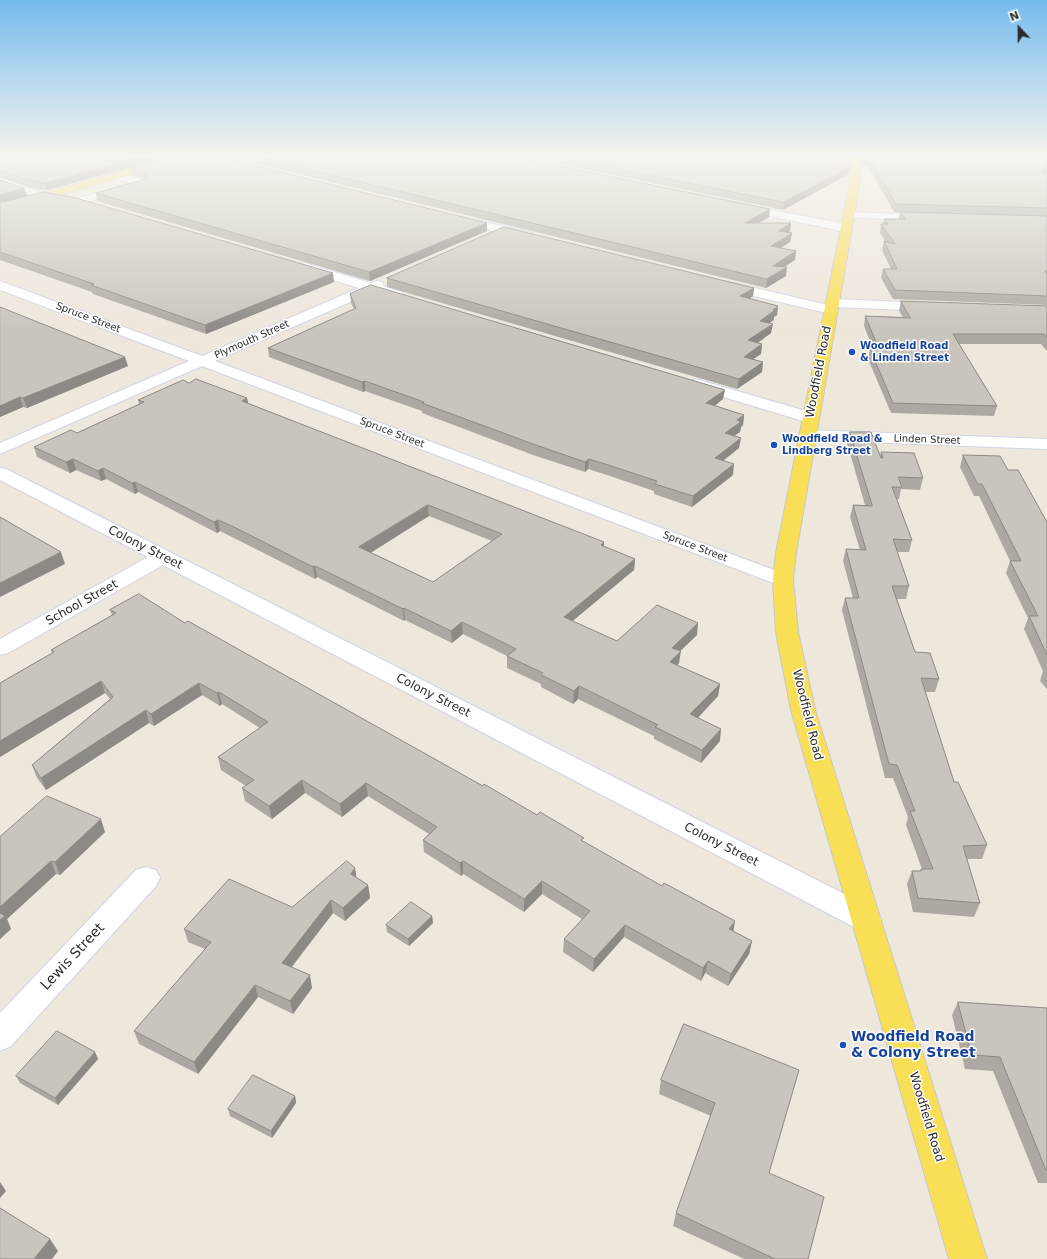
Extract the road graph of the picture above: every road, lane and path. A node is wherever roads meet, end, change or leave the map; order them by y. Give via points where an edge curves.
1 (799, 215) edge
2 (848, 215) edge
3 (450, 217) edge
4 (938, 218) edge
5 (847, 222) junction
6 (503, 230) junction
7 (481, 240) edge
8 (542, 240) edge
9 (290, 263) edge
10 (394, 278) edge
11 (710, 281) edge
12 (0, 285) edge
13 (372, 287) junction
14 (410, 298) edge
15 (832, 306) junction
16 (944, 307) edge
17 (202, 361) junction
18 (684, 380) edge
19 (808, 427) junction
20 (1047, 444) edge
21 (0, 449) edge
22 (0, 473) edge
23 (163, 557) junction
24 (783, 580) junction
25 (0, 648) edge
26 (146, 878) dead end
27 (866, 919) junction
28 (0, 1036) edge
29 (968, 1259) edge

1 - 5 street
2 - 5 main road, Woodfield Road
3 - 6 street
4 - 5 street
5 - 15 main road, Woodfield Road
6 - 7 street
6 - 8 street
9 - 13 street
10 - 13 street, Plymouth Street
11 - 15 street
12 - 17 street, Spruce Street
13 - 14 street
13 - 17 street, Plymouth Street
15 - 16 street
15 - 19 main road, Woodfield Road
17 - 21 street, Plymouth Street
17 - 24 street, Spruce Street
18 - 19 street, Linden Street
19 - 20 street, Linden Street
19 - 24 main road, Woodfield Road
22 - 23 street, Colony Street
23 - 25 street, School Street
23 - 27 street, Colony Street
24 - 27 main road, Woodfield Road via 787,632 803,710
26 - 28 street, Lewis Street
27 - 29 main road, Woodfield Road

